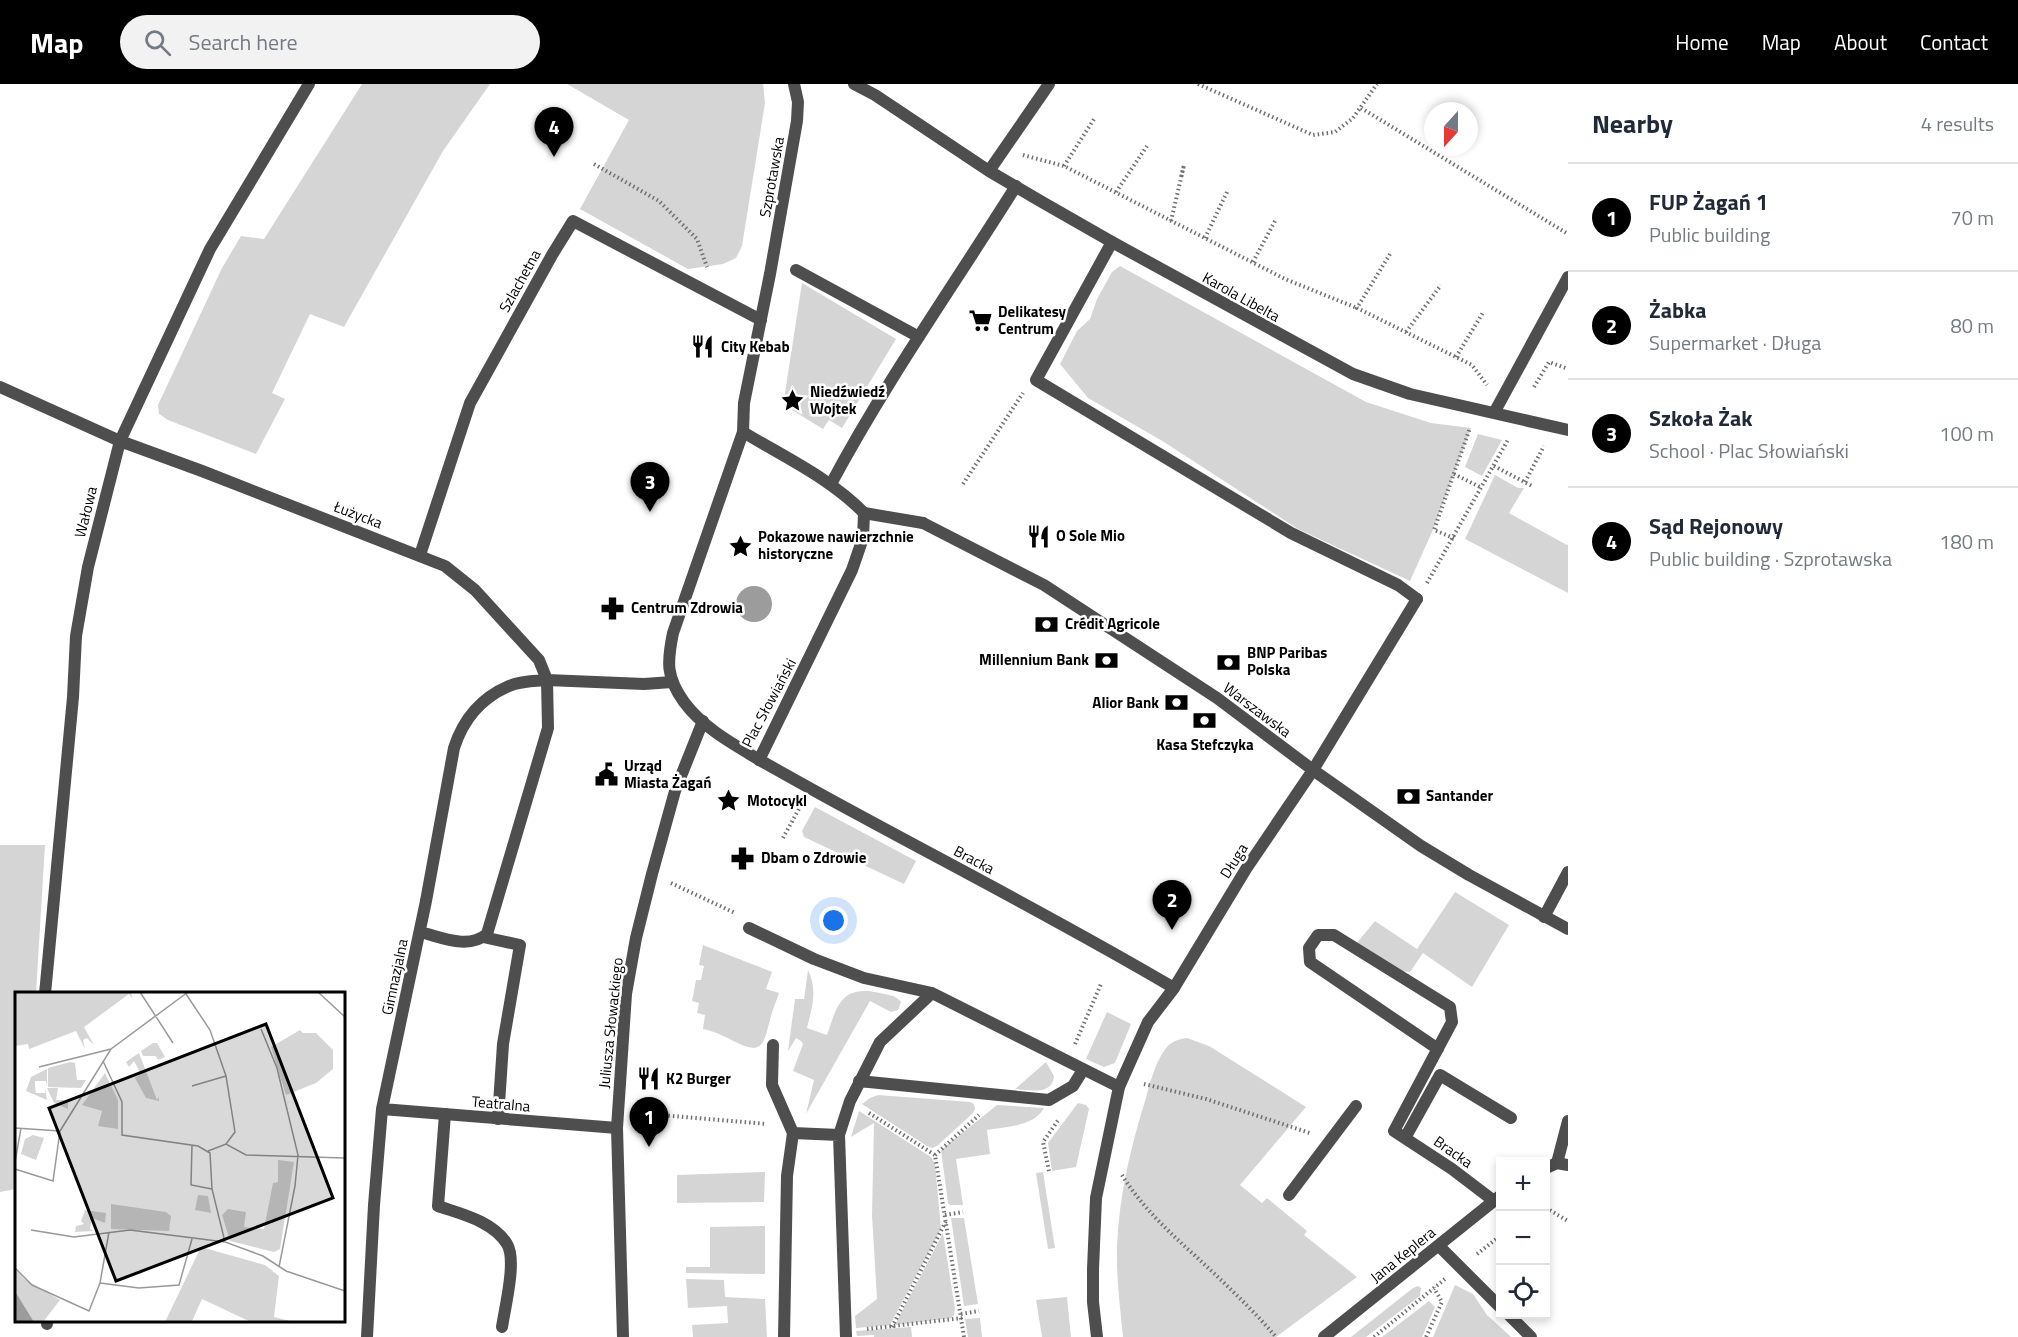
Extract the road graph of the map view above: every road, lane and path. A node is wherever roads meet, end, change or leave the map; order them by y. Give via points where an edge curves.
1 (309, 84) edge
2 (795, 84) edge
3 (854, 84) edge
4 (1049, 84) edge
5 (1198, 84) edge
6 (1377, 84) edge
7 (1360, 108) junction
8 (1094, 119) dead end
9 (1148, 146) dead end
10 (1005, 147) junction
11 (594, 164) dead end
12 (1064, 166) junction
13 (988, 171) junction
14 (1181, 178) dead end
15 (1016, 186) junction
16 (1116, 192) junction
17 (1227, 192) dead end
18 (1171, 220) junction
19 (1275, 221) dead end
20 (1568, 234) edge
21 (1205, 238) junction
22 (1112, 242) junction
23 (1390, 255) dead end
24 (1252, 262) junction
25 (796, 270) dead end
26 (1568, 277) edge
27 (1442, 285) dead end
28 (717, 297) junction
29 (1357, 308) junction
30 (1484, 311) dead end
31 (761, 320) junction
32 (1406, 332) junction
33 (919, 337) junction
34 (1456, 357) junction
35 (1568, 369) edge
36 (1036, 380) junction
37 (0, 387) edge
38 (1497, 408) junction
39 (1509, 416) junction
40 (1471, 428) dead end
41 (1568, 429) edge
42 (743, 432) junction
43 (1510, 437) dead end
44 (120, 441) junction
45 (1545, 445) dead end
46 (1494, 466) junction
47 (1454, 474) junction
48 (1525, 482) junction
49 (831, 484) junction
50 (963, 484) dead end
51 (1532, 486) dead end
52 (1482, 488) junction
53 (864, 513) junction
54 (1454, 538) junction
55 (420, 555) junction
56 (1417, 599) junction
57 (547, 680) junction
58 (672, 682) junction
59 (703, 722) junction
60 (759, 760) junction
61 (1313, 770) junction
62 (803, 801) dead end
63 (783, 838) dead end
64 (1568, 872) edge
65 (1544, 917) junction
66 (748, 928) dead end
67 (1568, 929) edge
68 (420, 932) junction
69 (483, 937) junction
70 (1174, 988) junction
71 (45, 992) edge
72 (932, 993) junction
73 (773, 1045) dead end
74 (1438, 1049) junction
75 (1083, 1070) junction
76 (859, 1082) junction
77 (1144, 1084) dead end
78 (1119, 1087) junction
79 (850, 1101) junction
80 (1356, 1106) dead end
81 (382, 1109) junction
82 (618, 1111) junction
83 (445, 1114) junction
84 (1063, 1114) dead end
85 (1511, 1118) dead end
86 (498, 1119) junction
87 (1568, 1120) edge
88 (617, 1128) junction
89 (794, 1132) junction
90 (839, 1135) junction
91 (1405, 1138) junction
92 (1331, 1140) junction
93 (1557, 1165) edge
94 (1049, 1171) dead end
95 (1121, 1173) dead end
96 (1568, 1173) edge
97 (1289, 1195) dead end
98 (1496, 1197) edge
99 (1496, 1199) edge
100 (1550, 1211) edge
101 (963, 1212) dead end
102 (945, 1215) junction
103 (946, 1221) junction
104 (1568, 1221) edge
105 (1496, 1239) edge
106 (1439, 1246) junction
107 (1460, 1267) junction
108 (1434, 1288) junction
109 (1496, 1303) edge
110 (979, 1311) dead end
111 (961, 1316) junction
112 (1513, 1319) edge
113 (892, 1326) junction
114 (502, 1327) dead end
115 (846, 1334) edge
116 (367, 1337) edge
117 (623, 1337) edge
118 (784, 1337) edge
119 (964, 1337) edge
120 (1097, 1337) edge
121 (1276, 1337) edge
122 (1324, 1337) edge
123 (1374, 1337) edge
124 (1426, 1337) edge
125 (1531, 1337) edge

1 - 44 street, Wałowa via 210,249
2 - 31 street, Szprotawska via 797,120
3 - 13 street, Karola Libelta
4 - 10 street
5 - 7 path via 1313,135 1335,132
6 - 7 path
7 - 20 path
8 - 12 path
9 - 16 path
10 - 12 path via 1029,158
10 - 13 street
11 - 28 path via 659,201 697,239
12 - 16 path
13 - 15 street, Karola Libelta
14 - 18 path via 1184,165
15 - 22 street, Karola Libelta
15 - 33 street
16 - 18 path
17 - 21 path
18 - 21 path
19 - 24 path
21 - 24 path
22 - 36 street
22 - 38 street, Karola Libelta via 1353,374 1410,394
23 - 29 path
24 - 29 path
25 - 33 street
26 - 38 street
27 - 32 path
28 - 31 street, Szlachetna
28 - 55 street, Szlachetna via 573,221 470,403
29 - 32 path
30 - 34 path
31 - 42 street via 744,403
32 - 34 path
33 - 49 street
34 - 38 path via 1472,365
35 - 39 path via 1550,362 1539,382
36 - 50 path via 1023,392
36 - 56 street via 1291,533 1398,585
37 - 44 street, Łużycka
38 - 39 street, Karola Libelta
39 - 41 street, Karola Libelta
40 - 47 path
42 - 49 street
42 - 58 street via 673,633 668,666
43 - 46 path
44 - 55 street, Łużycka
44 - 71 street, Wałowa via 88,567 76,636
45 - 48 path
46 - 48 path
46 - 52 path
47 - 52 path
47 - 54 path via 1434,530
48 - 51 path
49 - 53 street
52 - 54 path
53 - 60 street, Plac Słowiański via 863,538 852,570
53 - 61 street, Warszawska via 922,523 1044,585 1208,692
54 - 56 path
55 - 57 street, Łużycka via 445,566 476,590 539,660
56 - 61 street, Długa
57 - 58 street
57 - 68 street, Gimnazjalna via 510,685 475,710 458,733
57 - 69 street via 548,728
58 - 59 street, Plac Słowiański
59 - 60 street, Plac Słowiański
59 - 82 street, Juliusza Słowackiego via 675,791 636,938 626,994
60 - 70 street, Bracka
61 - 65 street, Warszawska via 1421,846
61 - 70 street, Długa via 1246,869
62 - 63 path
64 - 65 street
65 - 67 street, Warszawska
66 - 72 street via 864,978
68 - 69 street via 471,942
68 - 81 street, Gimnazjalna
69 - 86 street via 520,945 503,1044
70 - 78 street, Długa via 1148,1022
72 - 75 street
72 - 76 street via 880,1042
73 - 89 street via 772,1085
74 - 74 street via 1452,1022 1450,1007 1334,935 1318,935 1309,948 1310,962
74 - 91 street, Bracka via 1394,1131
75 - 76 street via 1073,1086 1049,1100
75 - 78 street
76 - 79 street
77 - 92 path via 1206,1099
78 - 120 street, Długa via 1096,1198 1093,1302
79 - 90 street
79 - 102 path via 936,1155
80 - 92 street
81 - 83 street, Teatralna
81 - 116 street, Gimnazjalna
82 - 88 street, Juliusza Słowackiego
82 - 89 path via 761,1122
83 - 86 street, Teatralna
83 - 114 street via 438,1206 476,1219 508,1245 511,1263
84 - 94 path via 1043,1142
85 - 91 street via 1440,1075
86 - 88 street, Teatralna
87 - 93 street
88 - 117 street, Juliusza Słowackiego
89 - 90 street
89 - 118 street via 787,1176
90 - 115 street
91 - 98 street, Bracka
92 - 97 street
93 - 96 street
95 - 121 path via 1148,1211
99 - 106 street, Jana Keplera
100 - 104 path
101 - 102 path
102 - 103 path
103 - 111 path
103 - 113 path
105 - 107 path
106 - 107 street
106 - 122 street, Jana Keplera
107 - 108 path
107 - 109 street
108 - 123 path
108 - 124 path via 1442,1302
110 - 111 path
111 - 113 path
111 - 119 path
112 - 125 street
113 - 115 path

